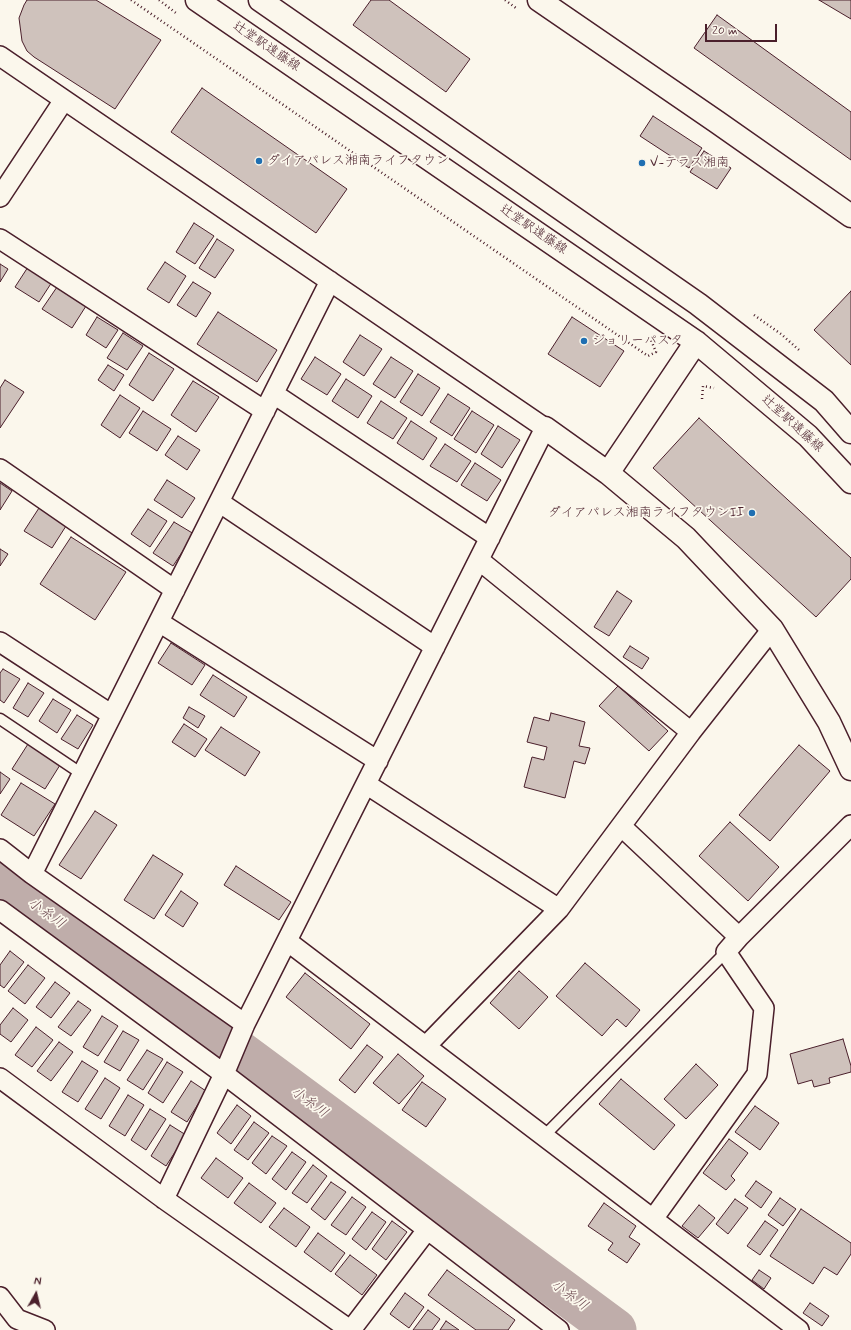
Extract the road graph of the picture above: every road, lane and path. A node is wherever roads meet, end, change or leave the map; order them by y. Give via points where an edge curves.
1 (131, 0) edge
2 (197, 0) edge
3 (260, 0) edge
4 (539, 0) edge
5 (0, 56) edge
6 (64, 100) junction
7 (0, 197) edge
8 (851, 216) edge
9 (0, 239) edge
10 (330, 281) junction
11 (651, 339) dead end
12 (696, 342) junction
13 (719, 388) dead end
14 (274, 394) junction
15 (702, 399) dead end
16 (265, 411) junction
17 (545, 428) junction
18 (851, 432) edge
19 (0, 469) edge
20 (608, 473) junction
21 (851, 482) edge
22 (219, 502) junction
23 (490, 538) junction
24 (479, 560) junction
25 (175, 590) junction
26 (159, 622) junction
27 (772, 629) junction
28 (0, 642) edge
29 (435, 647) junction
30 (112, 715) junction
31 (0, 719) edge
32 (691, 732) junction
33 (378, 760) junction
34 (851, 769) edge
35 (82, 774) junction
36 (366, 784) junction
37 (851, 825) edge
38 (621, 826) junction
39 (0, 850) edge
40 (32, 874) junction
41 (559, 909) junction
42 (0, 910) edge
43 (739, 937) junction
44 (287, 941) junction
45 (726, 952) junction
46 (245, 1024) junction
47 (426, 1046) junction
48 (224, 1074) junction
49 (0, 1078) edge
50 (544, 1136) junction
51 (164, 1199) junction
52 (653, 1218) junction
53 (428, 1230) junction
54 (0, 1297) edge
55 (45, 1330) edge
56 (350, 1330) edge
57 (559, 1330) edge
58 (799, 1330) edge

1 - 11 path via 648,356 656,352
2 - 12 street, 辻堂駅遠藤線
3 - 18 street via 698,304 824,401
4 - 8 street
5 - 6 street
6 - 7 street
6 - 10 street
9 - 16 street
10 - 14 street
10 - 17 street
12 - 20 street
12 - 21 street, 辻堂駅遠藤線 via 808,436
13 - 15 path via 703,386
14 - 16 street
14 - 23 street
16 - 22 street
17 - 20 street
17 - 23 street
19 - 25 street
20 - 27 street via 686,538
22 - 25 street
22 - 29 street
23 - 24 street
24 - 29 street
24 - 32 street
25 - 26 street
26 - 30 street
26 - 33 street
27 - 32 street
27 - 34 street via 829,722
28 - 30 street
29 - 33 street
30 - 35 street
31 - 35 lane
32 - 38 street
33 - 36 street
35 - 40 street
36 - 41 street
36 - 44 street
37 - 43 street
38 - 41 street
38 - 43 street
39 - 40 street
40 - 46 street
41 - 47 street
42 - 48 street
43 - 45 street
44 - 46 street
44 - 47 street
45 - 50 lane
45 - 52 street via 764,1008 757,1074
46 - 48 street
47 - 50 street
48 - 51 street
48 - 53 street
49 - 51 street
50 - 52 street
51 - 56 street
52 - 58 street
53 - 56 street
53 - 57 street
54 - 55 street via 17,1319

